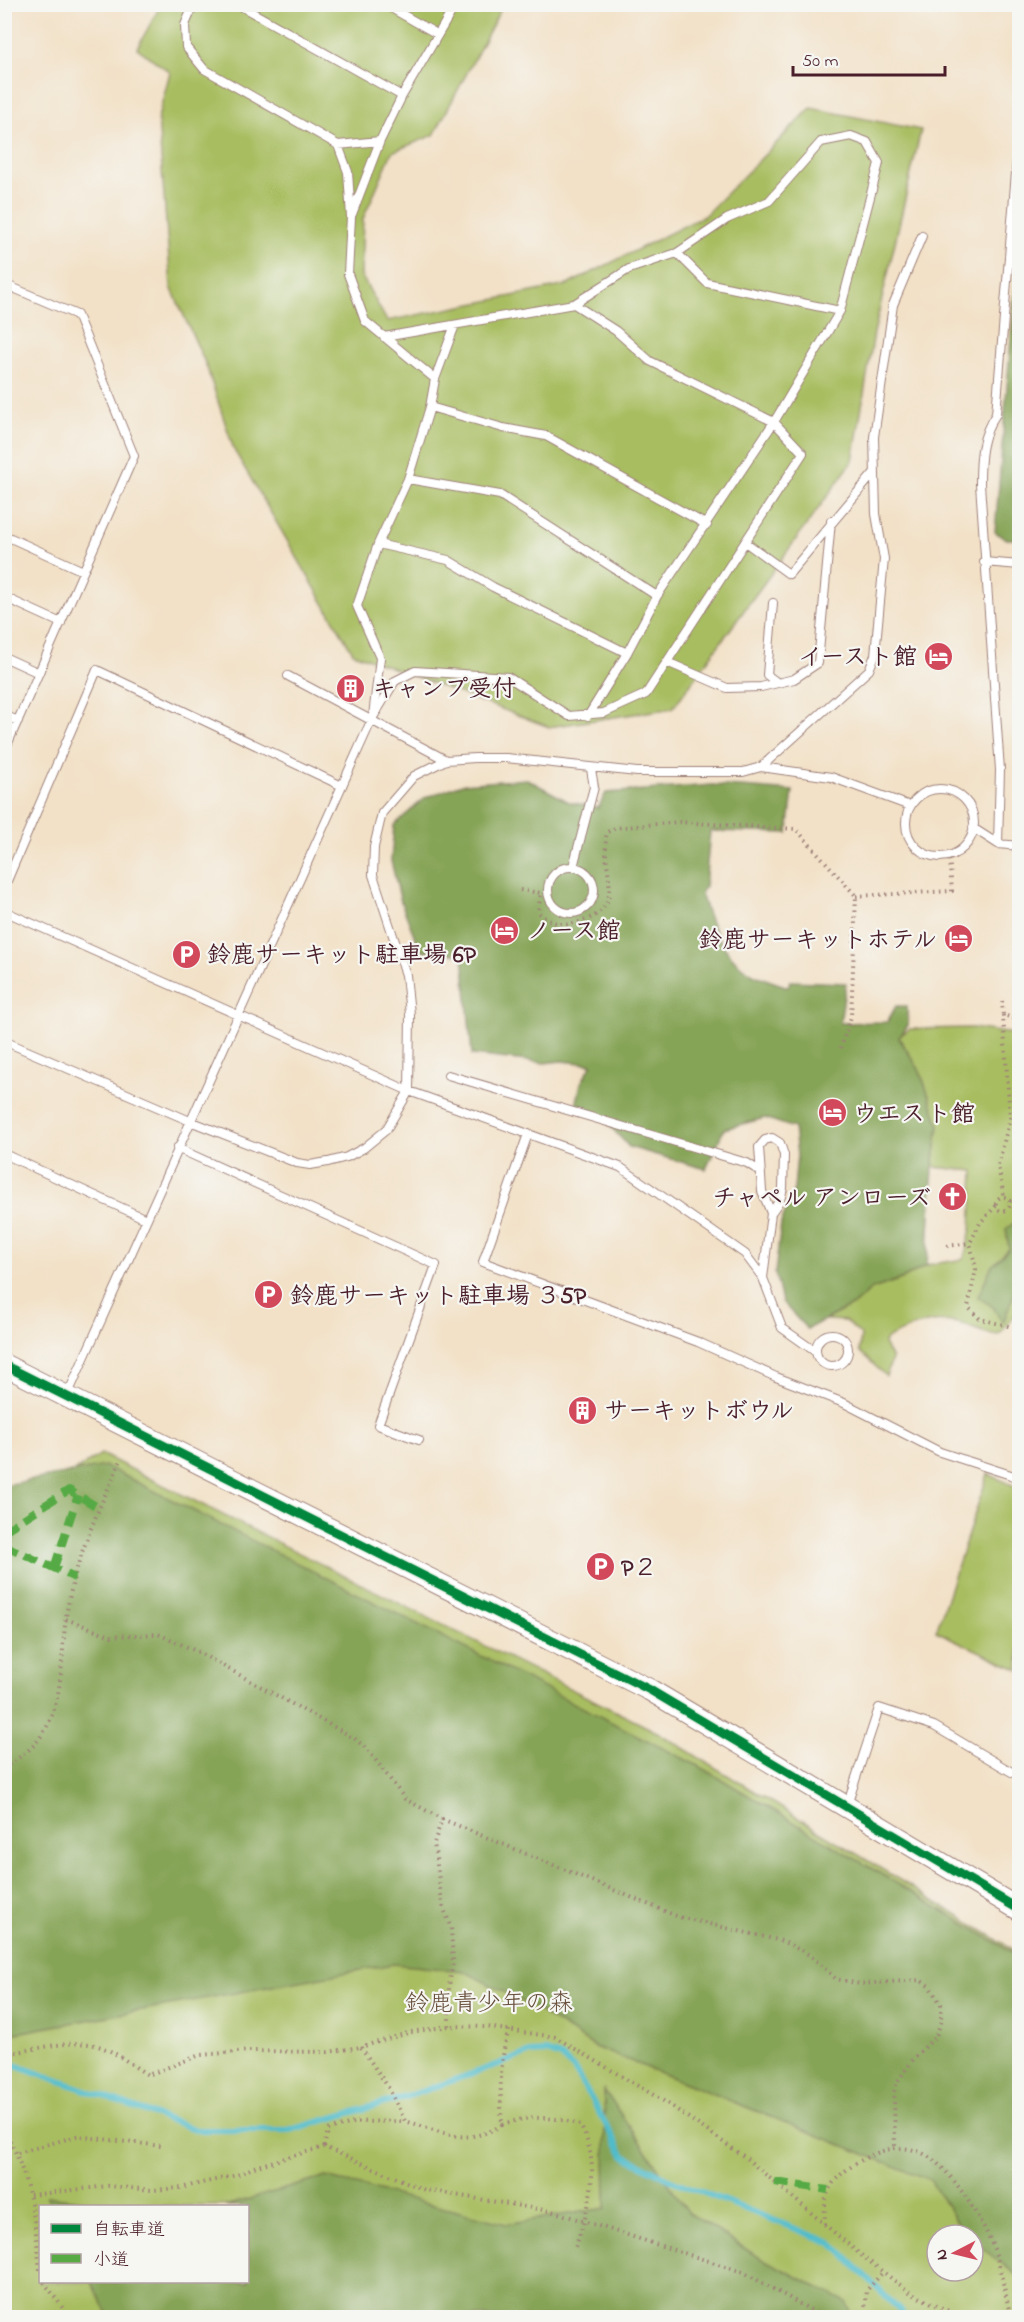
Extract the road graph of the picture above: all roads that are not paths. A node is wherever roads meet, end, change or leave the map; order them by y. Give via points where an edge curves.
1 (194, 4) edge
2 (237, 4) edge
3 (384, 4) edge
4 (456, 4) edge
5 (437, 34) junction
6 (402, 96) junction
7 (1020, 124) edge
8 (380, 141) junction
9 (338, 145) junction
10 (351, 217) junction
11 (921, 236) dead end
12 (677, 254) junction
13 (4, 284) edge
14 (574, 304) junction
15 (840, 311) junction
16 (454, 325) junction
17 (384, 337) junction
18 (435, 379) junction
19 (430, 407) junction
20 (774, 422) junction
21 (874, 473) junction
22 (408, 479) junction
23 (831, 521) junction
24 (707, 525) junction
25 (4, 536) edge
26 (745, 542) junction
27 (378, 544) junction
28 (984, 562) junction
29 (1020, 565) edge
30 (83, 571) junction
31 (657, 596) junction
32 (4, 597) edge
33 (773, 603) dead end
34 (61, 623) junction
35 (627, 653) junction
36 (4, 657) edge
37 (667, 662) junction
38 (39, 673) junction
39 (288, 676) dead end
40 (778, 683) junction
41 (4, 715) edge
42 (588, 716) junction
43 (372, 719) junction
44 (18, 721) junction
45 (4, 752) edge
46 (446, 760) junction
47 (761, 767) junction
48 (591, 769) junction
49 (342, 786) junction
50 (910, 806) junction
51 (974, 828) junction
52 (998, 844) junction
53 (1020, 846) edge
54 (573, 867) junction
55 (4, 888) edge
56 (4, 911) edge
57 (240, 1014) junction
58 (4, 1041) edge
59 (448, 1075) dead end
60 (409, 1091) junction
61 (190, 1121) junction
62 (528, 1134) junction
63 (177, 1148) junction
64 (4, 1154) edge
65 (761, 1172) junction
66 (771, 1214) junction
67 (146, 1218) junction
68 (763, 1278) junction
69 (816, 1352) dead end
70 (4, 1365) edge
71 (66, 1397) junction
72 (419, 1440) dead end
73 (1020, 1478) edge
74 (1020, 1777) edge
75 (847, 1805) junction
76 (1020, 1910) edge

1 - 9 lane via 185,25 186,47 204,69
2 - 6 lane
3 - 5 lane
4 - 5 lane
5 - 6 lane
6 - 8 lane
7 - 28 lane via 996,414 987,427 980,452
8 - 9 lane
8 - 10 lane
9 - 10 lane via 348,172
10 - 17 lane via 348,274 364,321
11 - 21 lane via 893,305 874,437
12 - 14 lane via 629,269
12 - 15 lane via 707,283
12 - 15 lane via 727,219 769,201 821,142 851,136 867,142 879,164
13 - 30 lane via 77,315 134,456
14 - 16 lane
14 - 20 lane via 616,331 650,361
15 - 20 lane
16 - 17 lane
16 - 18 lane
17 - 18 lane
18 - 19 lane
19 - 22 lane
19 - 24 lane via 546,436
20 - 24 lane
20 - 26 lane via 803,453
21 - 23 lane
21 - 47 lane via 884,559 875,655 868,670
22 - 27 lane
22 - 31 lane via 500,495
23 - 26 lane via 789,574
23 - 40 lane via 818,663 794,679
24 - 31 lane
25 - 30 lane
26 - 37 lane
27 - 35 lane via 448,560 493,587
27 - 43 lane via 357,606 380,658
28 - 29 lane
28 - 52 lane via 1000,770
30 - 34 lane
31 - 35 lane
32 - 34 lane
33 - 40 lane via 767,675
34 - 38 lane
35 - 42 lane
36 - 38 lane
37 - 40 lane via 727,688
37 - 42 lane via 646,694
38 - 44 lane
39 - 43 lane
41 - 44 lane
42 - 43 lane via 569,716 508,677 415,671 395,681
43 - 46 lane
43 - 49 lane
44 - 45 lane
46 - 48 lane via 506,758
46 - 60 lane via 414,776 396,795 382,813 374,847 373,874 406,975
47 - 48 lane via 743,772
47 - 50 lane via 831,777
48 - 54 lane via 594,787
49 - 55 lane via 97,670
49 - 57 lane
50 - 51 lane via 928,791 951,790 968,804
50 - 51 lane via 907,829 911,840 927,854 949,856 966,845
51 - 52 lane
52 - 53 lane
54 - 54 lane via 558,871 549,884 550,900 569,913 583,909 594,891 591,877
56 - 57 lane
57 - 60 lane
57 - 61 lane
58 - 61 lane
59 - 65 lane via 747,1162
60 - 61 lane via 386,1130 364,1148 347,1157 310,1165
60 - 62 lane
61 - 63 lane
62 - 68 lane via 620,1167 745,1254
62 - 73 lane via 483,1262 698,1342 844,1403 940,1452
63 - 67 lane
63 - 72 lane via 436,1265 378,1425
64 - 67 lane
65 - 66 lane via 762,1191
65 - 66 lane via 759,1147 772,1138 780,1143 784,1155 783,1188
66 - 68 lane
67 - 71 lane
68 - 69 lane via 782,1328
70 - 71 street
71 - 75 street via 650,1690
74 - 75 lane via 934,1726 879,1708
75 - 76 street

